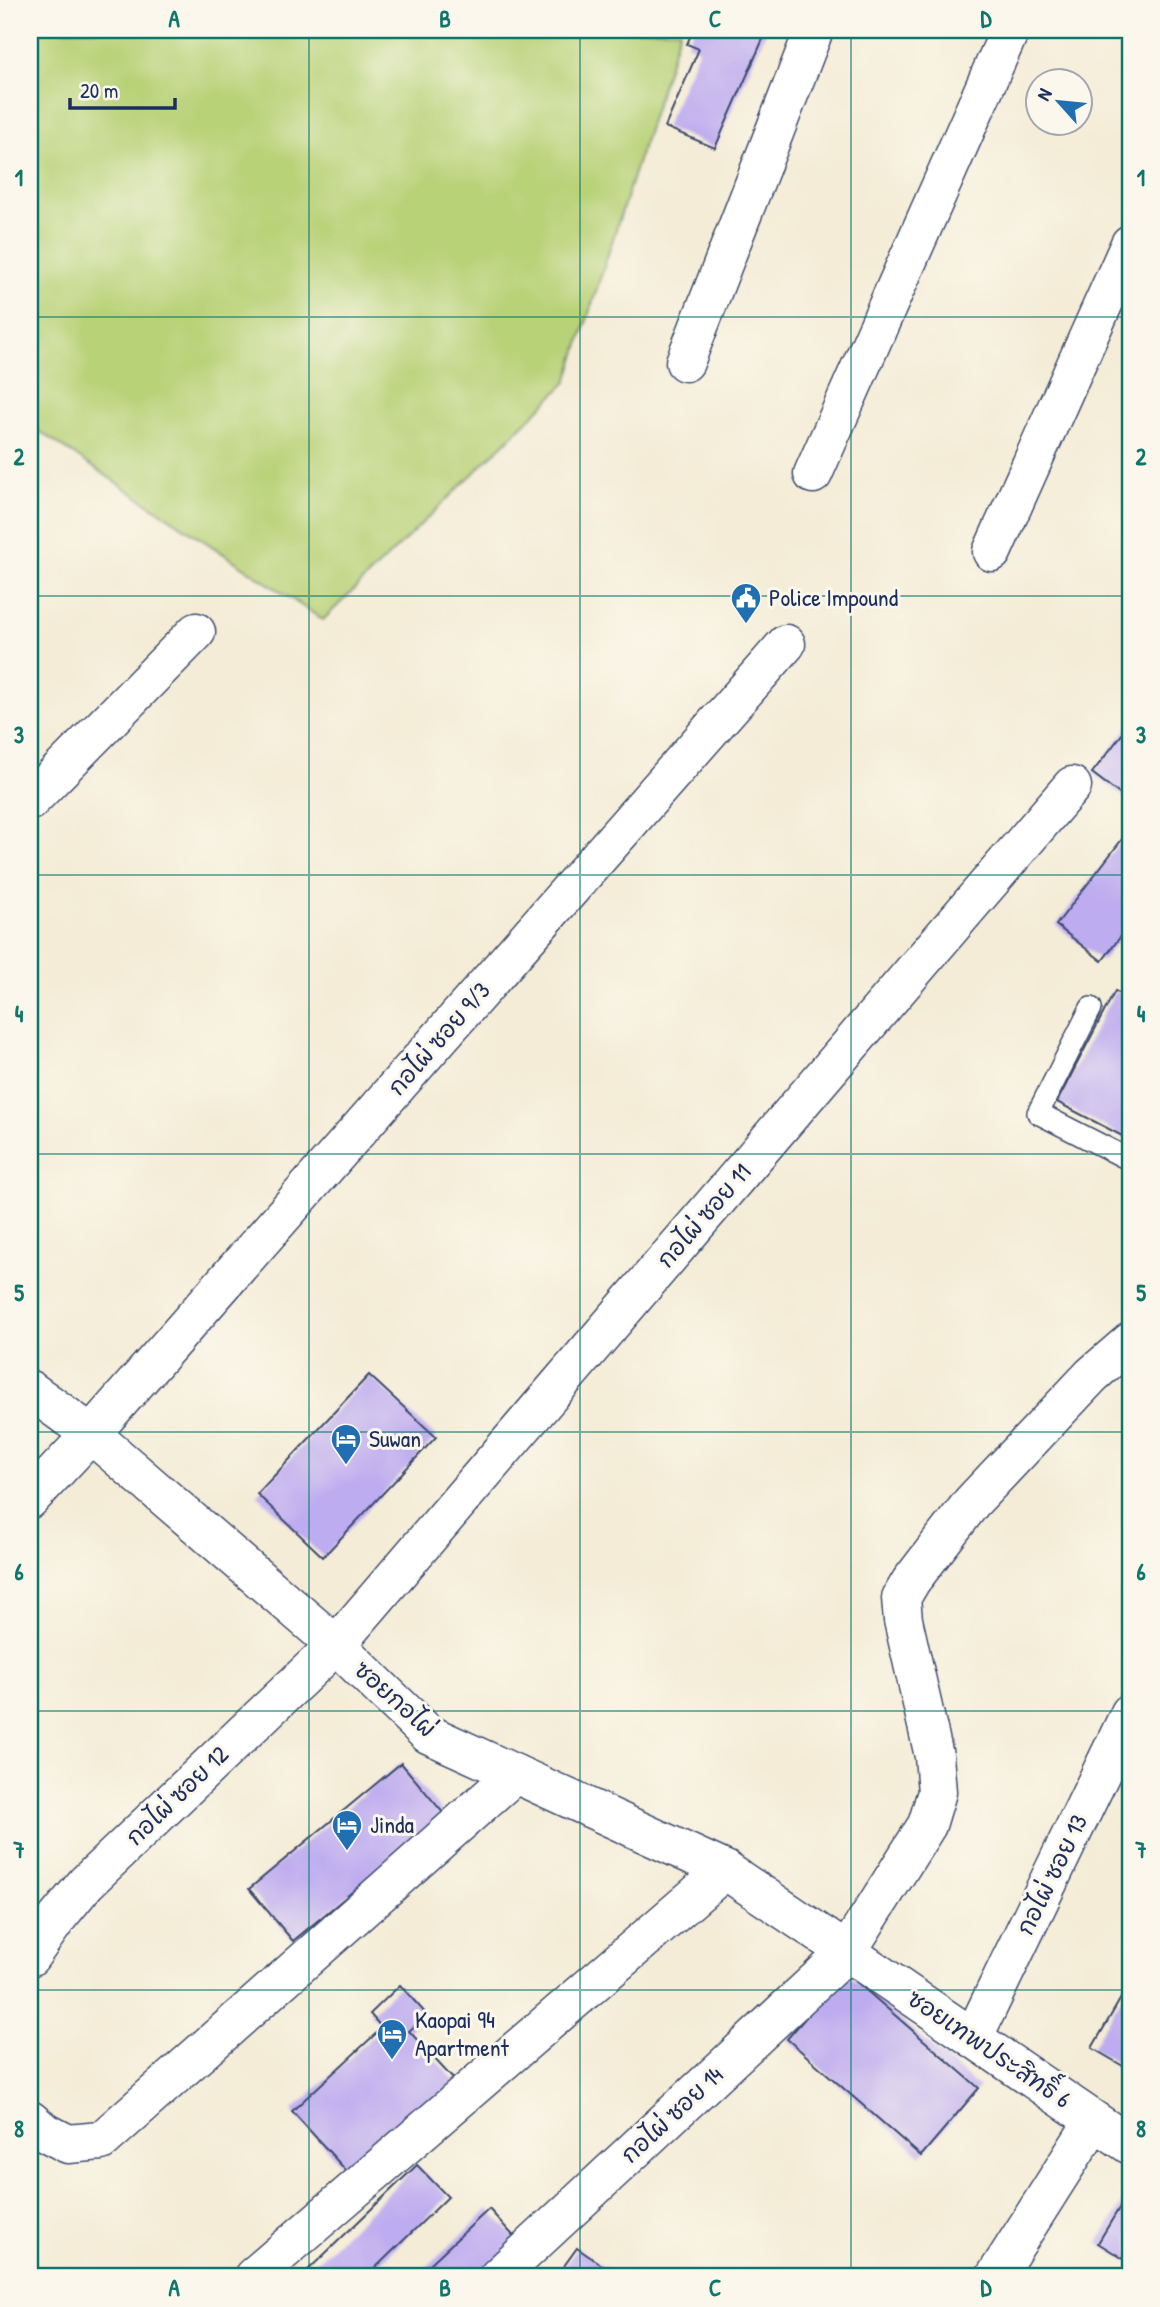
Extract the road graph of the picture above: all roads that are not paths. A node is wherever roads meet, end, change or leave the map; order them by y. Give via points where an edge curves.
1 (814, 30) edge
2 (1010, 30) edge
3 (1130, 244) edge
4 (685, 362) dead end
5 (813, 474) dead end
6 (992, 552) dead end
7 (196, 632) dead end
8 (786, 644) dead end
9 (1072, 786) dead end
10 (30, 801) edge
11 (1091, 1008) dead end
12 (1130, 1160) edge
13 (1130, 1342) edge
14 (30, 1390) edge
15 (91, 1434) junction
16 (30, 1499) edge
17 (336, 1645) junction
18 (1130, 1713) edge
19 (515, 1774) junction
20 (725, 1870) junction
21 (847, 1952) junction
22 (30, 1957) edge
23 (973, 2038) junction
24 (30, 2120) edge
25 (1094, 2121) junction
26 (1130, 2146) edge
27 (253, 2277) edge
28 (498, 2277) edge
29 (995, 2277) edge

1 - 4 street
2 - 5 street
3 - 6 street
7 - 10 street
8 - 15 street, กอไผ่ ซอย 9/3
9 - 17 street, กอไผ่ ซอย 11
11 - 12 lane via 1038,1113
13 - 21 street, กอไผ่ ซอย 14 via 1092,1375 972,1502 901,1598 934,1756 937,1792 927,1825
14 - 15 street, ซอยกอไผ่
15 - 16 street, กอไผ่ ซอย 9/3
15 - 17 street, ซอยกอไผ่
17 - 19 street, ซอยกอไผ่ via 428,1734
17 - 22 street, กอไผ่ ซอย 12 via 86,1882
18 - 23 street, กอไผ่ ซอย 13
19 - 20 street, ซอยกอไผ่
19 - 24 street via 101,2141 68,2144
20 - 21 street, ซอยกอไผ่
20 - 27 street
21 - 23 street, ซอยเทพประสิทธิ์ 6
21 - 28 street, กอไผ่ ซอย 14
23 - 25 street, ซอยเทพประสิทธิ์ 6
25 - 26 street, ซอยเทพประสิทธิ์ 6
25 - 29 street

